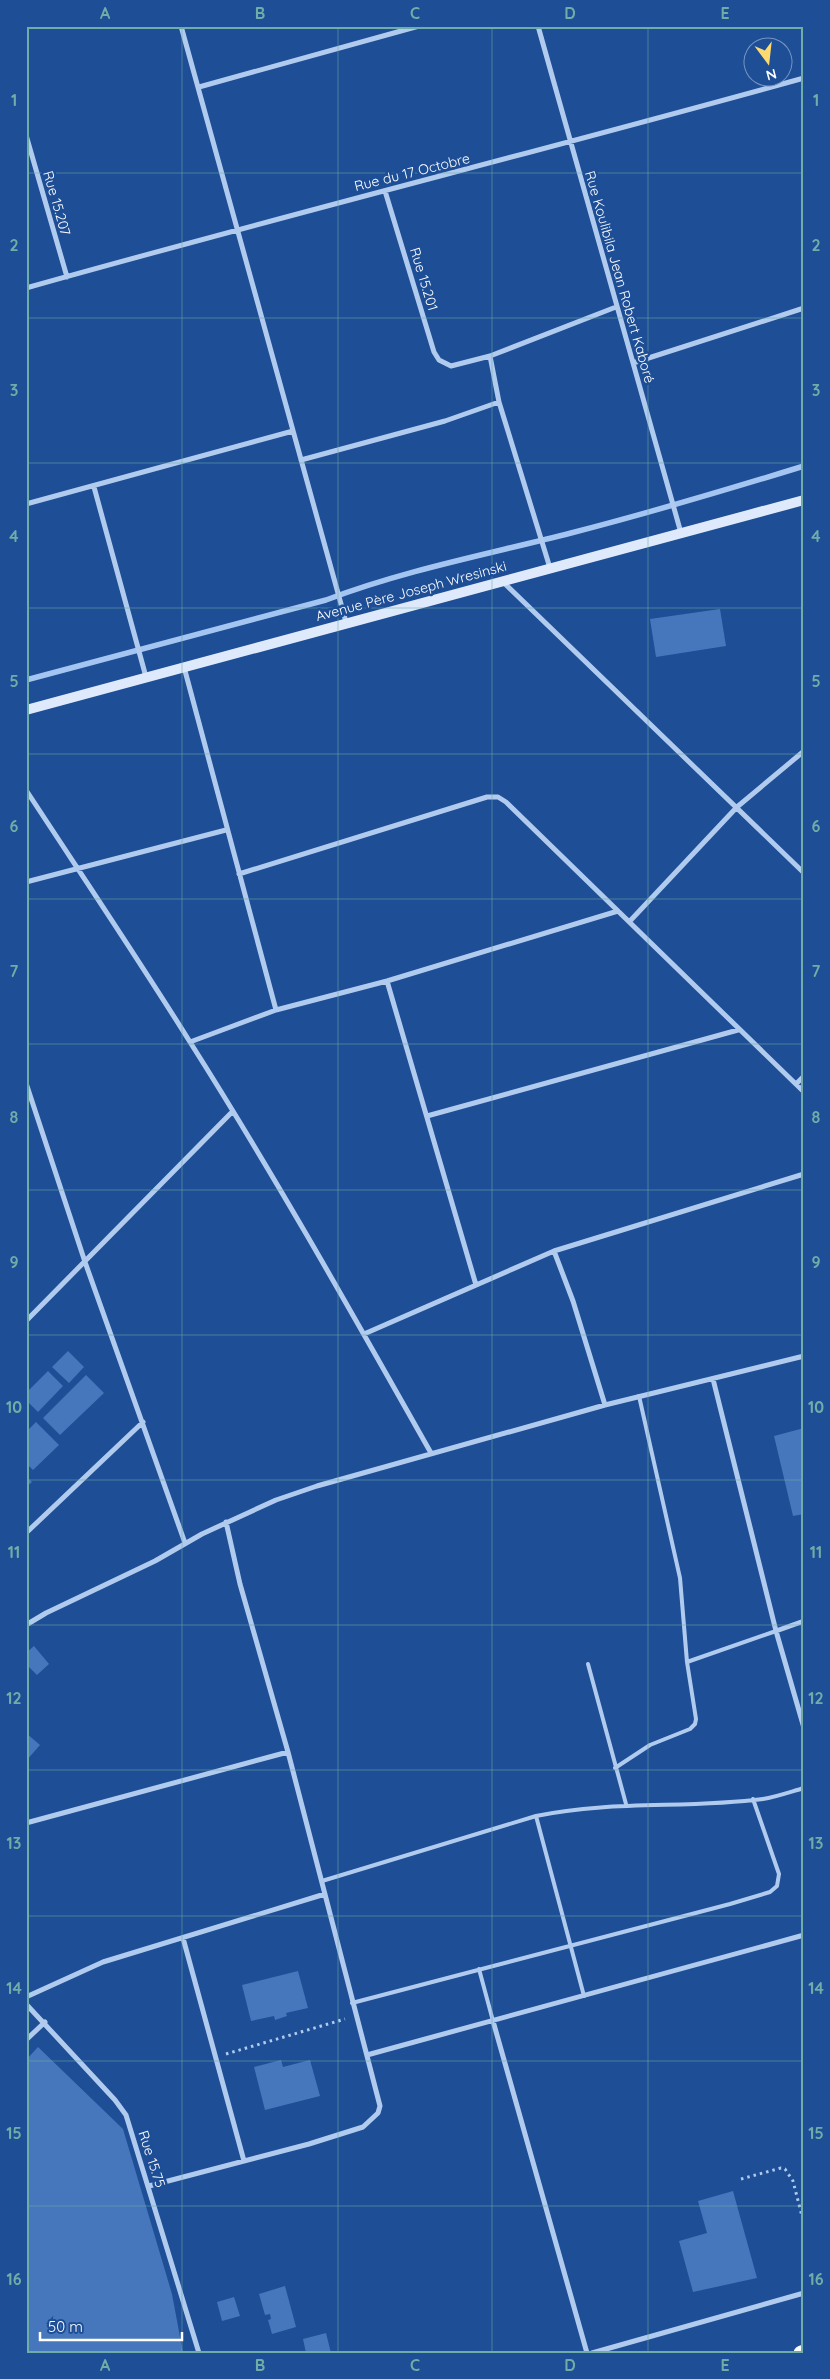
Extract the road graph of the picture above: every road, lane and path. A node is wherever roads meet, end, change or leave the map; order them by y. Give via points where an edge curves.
1 (181, 26) edge
2 (419, 26) edge
3 (538, 26) edge
4 (804, 78) edge
5 (198, 87) junction
6 (26, 135) edge
7 (570, 143) junction
8 (385, 191) junction
9 (236, 229) junction
10 (67, 277) junction
11 (26, 288) edge
12 (616, 307) junction
13 (804, 308) edge
14 (490, 356) junction
15 (633, 363) junction
16 (499, 402) junction
17 (293, 431) junction
18 (301, 460) junction
19 (94, 487) junction
20 (804, 500) edge
21 (26, 504) edge
22 (681, 533) junction
23 (550, 568) junction
24 (501, 581) junction
25 (346, 622) junction
26 (184, 667) junction
27 (146, 677) junction
28 (26, 710) edge
29 (804, 751) edge
30 (26, 790) edge
31 (737, 807) junction
32 (226, 830) junction
33 (77, 868) junction
34 (804, 873) edge
35 (239, 874) junction
36 (26, 882) edge
37 (618, 911) junction
38 (630, 920) junction
39 (387, 981) junction
40 (276, 1010) junction
41 (738, 1030) junction
42 (190, 1042) junction
43 (804, 1076) edge
44 (26, 1083) edge
45 (796, 1084) junction
46 (804, 1092) edge
47 (233, 1112) junction
48 (426, 1116) junction
49 (804, 1174) edge
50 (554, 1251) junction
51 (85, 1262) junction
52 (476, 1285) junction
53 (26, 1321) edge
54 (364, 1334) junction
55 (804, 1356) edge
56 (713, 1379) junction
57 (639, 1396) junction
58 (606, 1405) junction
59 (143, 1422) junction
60 (431, 1453) junction
61 (226, 1522) junction
62 (26, 1533) edge
63 (185, 1543) junction
64 (804, 1621) edge
65 (26, 1625) edge
66 (776, 1632) junction
67 (687, 1662) junction
68 (588, 1664) dead end
69 (804, 1728) edge
70 (288, 1752) junction
71 (615, 1768) junction
72 (804, 1788) edge
73 (753, 1799) junction
74 (626, 1804) junction
75 (536, 1816) junction
76 (26, 1823) edge
77 (322, 1881) junction
78 (325, 1894) junction
79 (804, 1935) edge
80 (183, 1938) junction
81 (572, 1944) junction
82 (479, 1969) junction
83 (584, 1996) junction
84 (26, 1997) edge
85 (352, 2003) junction
86 (26, 2004) edge
87 (355, 2016) junction
88 (493, 2021) junction
89 (45, 2022) junction
90 (26, 2040) edge
91 (367, 2056) junction
92 (215, 2057) junction
93 (244, 2161) junction
94 (741, 2179) dead end
95 (149, 2186) junction
96 (804, 2224) edge
97 (804, 2293) edge
98 (199, 2353) edge
99 (587, 2353) edge
100 (592, 2353) edge

1 - 5 street
2 - 5 street
3 - 7 street, Rue Koulibila Jean Robert Kaboré
4 - 7 street, Rue du 17 Octobre
5 - 9 street
6 - 10 street, Rue 15.207
7 - 8 street, Rue du 17 Octobre
7 - 12 street, Rue Koulibila Jean Robert Kaboré
8 - 9 street, Rue du 17 Octobre
8 - 14 street, Rue 15.201 via 439,360 451,366
9 - 10 street, Rue du 17 Octobre
9 - 17 street
10 - 11 street, Rue du 17 Octobre
12 - 14 street
12 - 15 street, Rue Koulibila Jean Robert Kaboré
13 - 15 street
14 - 16 street
15 - 22 street, Rue Koulibila Jean Robert Kaboré
16 - 18 street via 445,421
16 - 23 street
17 - 18 street
17 - 19 street
18 - 25 street
19 - 21 street
19 - 27 street
20 - 22 street, Avenue Père Joseph Wresinski
22 - 23 street, Avenue Père Joseph Wresinski
23 - 24 street, Avenue Père Joseph Wresinski
24 - 25 street, Avenue Père Joseph Wresinski
24 - 31 street
25 - 26 street, Avenue Père Joseph Wresinski
26 - 27 street, Avenue Père Joseph Wresinski
26 - 32 street
27 - 28 street, Avenue Père Joseph Wresinski
29 - 31 street
30 - 33 street
31 - 34 street
31 - 38 street
32 - 33 street
32 - 35 street
33 - 36 street
33 - 42 street
35 - 37 street via 487,797 498,797
35 - 40 street
37 - 38 street
37 - 39 street
38 - 41 street
39 - 40 street
39 - 48 street
40 - 42 street
41 - 45 street
41 - 48 street
42 - 47 street
43 - 45 street
44 - 51 street
45 - 46 street
47 - 51 street
47 - 54 street
48 - 52 street
49 - 50 street
50 - 52 street
50 - 58 street
51 - 53 street
51 - 59 street
52 - 54 street
54 - 60 street
55 - 56 street
56 - 57 street
56 - 66 street
57 - 58 street
57 - 67 lane via 680,1578
58 - 60 street
59 - 62 street
59 - 63 street
60 - 61 street via 317,1486
61 - 63 street
61 - 70 street via 240,1584
63 - 65 street
64 - 66 street
66 - 67 lane
66 - 69 street
67 - 71 lane via 696,1719 694,1724 650,1745
68 - 71 lane
70 - 76 street
70 - 77 street
71 - 74 lane
72 - 73 lane
73 - 74 lane
73 - 81 lane via 778,1874 777,1886 770,1892
74 - 75 lane via 569,1809
75 - 77 lane
75 - 81 lane
77 - 78 street
78 - 80 street
78 - 85 street
79 - 83 street
80 - 84 street via 104,1962
80 - 92 street
81 - 82 lane
81 - 83 lane
82 - 85 lane
82 - 88 lane
83 - 88 street
85 - 87 street
86 - 89 street, Rue 15.75
87 - 91 street
87 - 92 path
88 - 91 street
88 - 99 street
89 - 90 street
89 - 95 street, Rue 15.75 via 126,2115
91 - 93 street via 380,2106 363,2127
92 - 93 street
93 - 95 street
94 - 96 path via 785,2169 793,2181
95 - 98 street, Rue 15.75
97 - 100 street

